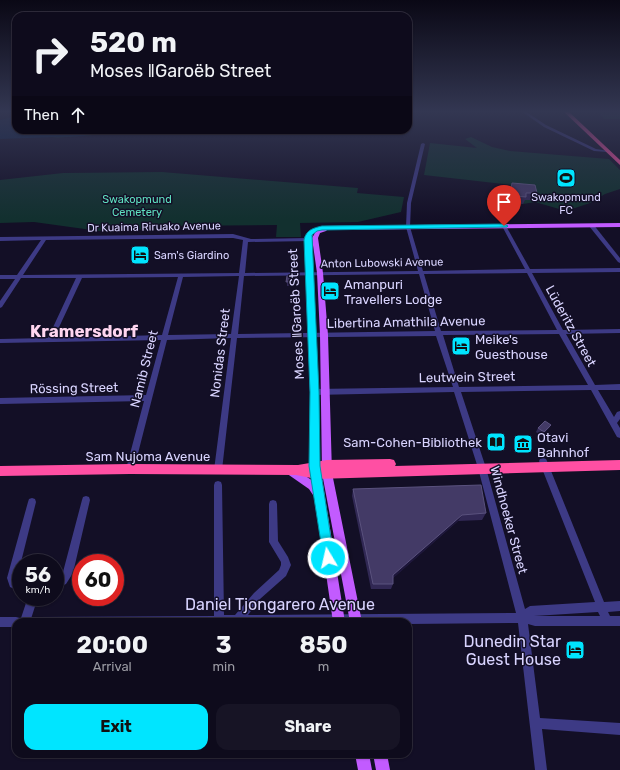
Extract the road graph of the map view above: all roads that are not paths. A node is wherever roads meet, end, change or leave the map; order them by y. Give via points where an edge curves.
1 (422, 147) edge
2 (589, 147) edge
3 (603, 147) edge
4 (607, 151) junction
5 (619, 162) edge
6 (591, 225) junction
7 (620, 225) edge
8 (504, 226) junction
9 (408, 227) junction
10 (339, 228) junction
11 (44, 238) junction
12 (0, 239) edge
13 (246, 240) junction
14 (308, 240) junction
15 (620, 262) edge
16 (620, 270) edge
17 (527, 271) junction
18 (421, 272) junction
19 (309, 273) junction
20 (320, 273) junction
21 (242, 274) junction
22 (181, 275) junction
23 (80, 276) junction
24 (18, 277) junction
25 (0, 278) edge
26 (0, 306) edge
27 (560, 331) junction
28 (620, 331) edge
29 (439, 334) junction
30 (312, 335) junction
31 (324, 335) junction
32 (235, 336) junction
33 (164, 338) junction
34 (50, 340) junction
35 (0, 341) edge
36 (591, 386) junction
37 (620, 386) edge
38 (457, 389) junction
39 (314, 392) junction
40 (326, 392) junction
41 (149, 398) junction
42 (0, 401) edge
43 (620, 414) edge
44 (613, 423) junction
45 (620, 435) edge
46 (620, 459) edge
47 (544, 464) junction
48 (481, 465) junction
49 (620, 465) edge
50 (130, 469) junction
51 (321, 469) junction
52 (218, 470) junction
53 (293, 470) junction
54 (0, 471) edge
55 (218, 485) dead end
56 (318, 496) junction
57 (86, 500) dead end
58 (32, 502) dead end
59 (273, 504) dead end
60 (18, 554) edge
61 (64, 581) edge
62 (30, 606) edge
63 (601, 606) junction
64 (620, 606) edge
65 (26, 618) edge
66 (219, 618) edge
67 (240, 618) edge
68 (338, 618) edge
69 (355, 618) edge
70 (522, 618) junction
71 (412, 619) edge
72 (607, 621) junction
73 (620, 621) edge
74 (0, 622) edge
75 (12, 622) edge
76 (536, 723) junction
77 (620, 729) edge
78 (363, 758) edge
79 (381, 758) edge
80 (365, 770) edge
81 (383, 770) edge
82 (541, 770) edge

1 - 9 street, Windhoeker Street via 409,203
2 - 4 street
3 - 4 highway
4 - 5 highway
6 - 7 main road
6 - 8 main road
6 - 15 street
8 - 9 main road
8 - 17 street, Lüderitz Street
9 - 10 main road
9 - 18 street, Windhoeker Street
10 - 14 main road, Moses ǁGaroëb Street via 314,230
10 - 20 main road, Moses ǁGaroëb Street via 322,230 315,235
11 - 12 street, Dr Kuaima Riruako Avenue
11 - 13 street, Dr Kuaima Riruako Avenue via 233,236
11 - 24 street
13 - 14 street, Dr Kuaima Riruako Avenue
13 - 21 street, Nonidas Street
14 - 19 main road, Moses ǁGaroëb Street
16 - 17 street, Anton Lubowski Avenue
17 - 18 street, Anton Lubowski Avenue
17 - 27 street, Lüderitz Street
18 - 20 street, Anton Lubowski Avenue
18 - 29 street, Windhoeker Street
19 - 20 street, Anton Lubowski Avenue
19 - 21 street, Anton Lubowski Avenue
19 - 30 main road, Moses ǁGaroëb Street
20 - 31 main road, Moses ǁGaroëb Street
21 - 22 street, Anton Lubowski Avenue
21 - 32 street, Nonidas Street
22 - 23 street, Anton Lubowski Avenue
22 - 33 street, Namib Street
23 - 24 street, Anton Lubowski Avenue
23 - 34 street
24 - 25 street, Anton Lubowski Avenue
24 - 26 street
27 - 28 street, Libertina Amathila Avenue
27 - 29 street, Libertina Amathila Avenue
27 - 36 street, Lüderitz Street
29 - 31 street, Libertina Amathila Avenue
29 - 38 street, Windhoeker Street
30 - 31 street, Libertina Amathila Avenue
30 - 32 street, Libertina Amathila Avenue
30 - 39 main road, Moses ǁGaroëb Street
31 - 40 main road, Moses ǁGaroëb Street
32 - 33 street, Libertina Amathila Avenue
32 - 52 street, Nonidas Street
33 - 34 street, Libertina Amathila Avenue
33 - 41 street, Namib Street
34 - 35 street, Libertina Amathila Avenue
36 - 37 street, Leutwein Street
36 - 38 street, Leutwein Street
36 - 44 street, Lüderitz Street
38 - 40 street, Leutwein Street
38 - 48 street, Windhoeker Street
39 - 40 street, Leutwein Street
39 - 51 main road, Moses ǁGaroëb Street
40 - 51 main road, Moses ǁGaroëb Street
41 - 42 street, Rössing Street
41 - 50 street, Namib Street
43 - 44 street
44 - 45 street, Lüderitz Street
46 - 47 highway, Sam Nujoma Avenue
47 - 48 highway, Sam Nujoma Avenue
47 - 49 highway, Sam Nujoma Avenue
47 - 63 street
48 - 51 highway, Sam Nujoma Avenue
48 - 70 street, Windhoeker Street
50 - 52 highway, Sam Nujoma Avenue
50 - 54 highway, Sam Nujoma Avenue
51 - 53 highway, Sam Nujoma Avenue
51 - 56 main road, Moses ǁGaroëb Street
51 - 69 main road, Moses ǁGaroëb Street
52 - 53 highway, Sam Nujoma Avenue
53 - 56 main road via 312,486
55 - 66 street
56 - 68 main road, Moses ǁGaroëb Street
57 - 61 street
58 - 60 street
59 - 67 street via 274,542 286,565 283,572 257,596
62 - 65 street
63 - 64 street, Daniel Tjongarero Avenue
63 - 70 street, Daniel Tjongarero Avenue via 530,611
63 - 72 street
70 - 71 street, Daniel Tjongarero Avenue
70 - 72 street, Daniel Tjongarero Avenue via 535,621
70 - 76 street, Windhoeker Street
72 - 73 street, Daniel Tjongarero Avenue
74 - 75 street
76 - 77 street
76 - 82 street, Windhoeker Street
78 - 80 main road
79 - 81 main road

